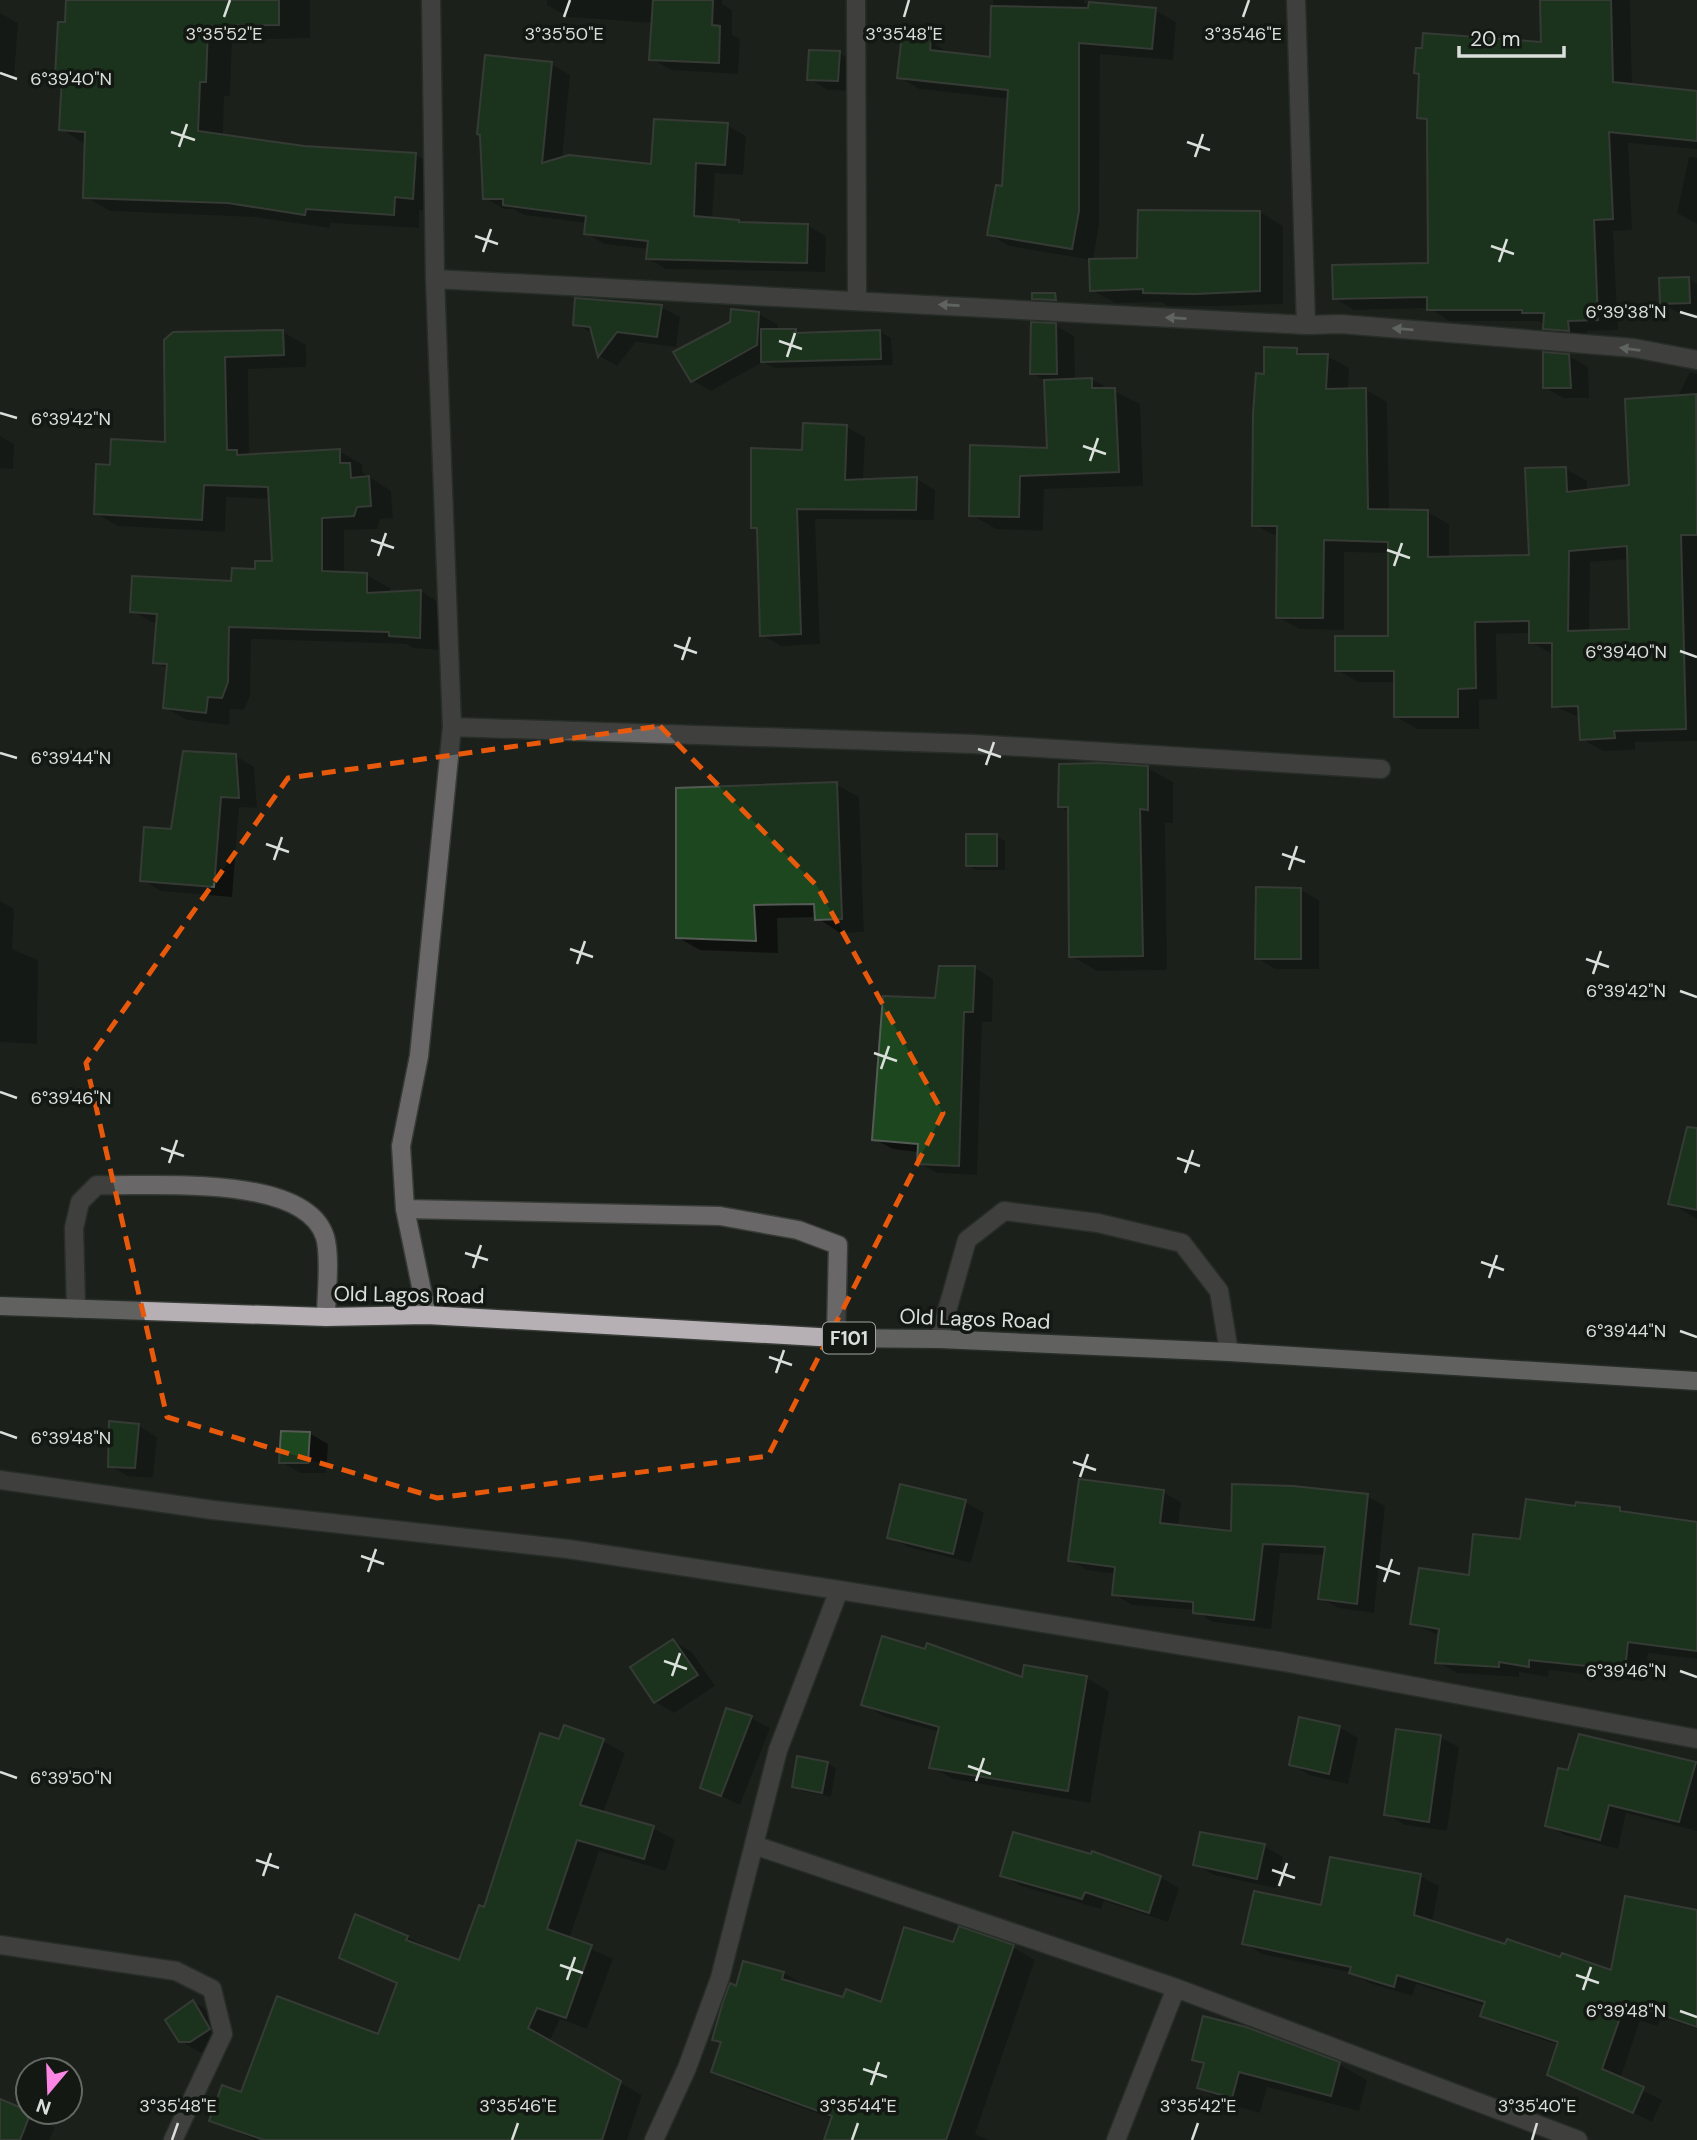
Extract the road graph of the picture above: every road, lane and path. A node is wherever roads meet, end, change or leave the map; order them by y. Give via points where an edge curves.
1 (431, 0) edge
2 (856, 0) edge
3 (1296, 0) edge
4 (435, 279) junction
5 (857, 299) junction
6 (1306, 325) junction
7 (1697, 360) edge
8 (452, 727) junction
9 (1381, 769) dead end
10 (405, 1209) junction
11 (0, 1306) edge
12 (76, 1309) junction
13 (427, 1315) junction
14 (326, 1317) junction
15 (836, 1338) junction
16 (939, 1339) junction
17 (1229, 1352) junction
18 (1697, 1381) edge
19 (0, 1480) edge
20 (839, 1590) junction
21 (1697, 1739) edge
22 (754, 1845) junction
23 (0, 1945) edge
24 (1176, 1988) junction
25 (173, 2140) edge
26 (654, 2140) edge
27 (1116, 2140) edge
28 (1578, 2140) edge

1 - 4 street
2 - 5 street
3 - 6 street
4 - 5 street
4 - 8 street
6 -> 5 street
7 -> 6 street via 1634,348
8 - 9 street via 974,744
8 - 10 street via 419,1056 401,1146
10 - 13 street
10 - 15 street via 720,1216 822,1237 838,1245
11 - 12 main road, Old Lagos Road / F101
12 - 14 main road, Old Lagos Road / F101
12 - 14 street via 74,1228 80,1202 97,1185 251,1189 294,1203 314,1216 325,1238
13 - 14 main road, Old Lagos Road / F101
13 - 15 main road, Old Lagos Road / F101
15 - 16 main road, Old Lagos Road / F101
16 - 17 main road, Old Lagos Road / F101
16 - 17 street via 967,1240 1004,1210 1098,1223 1182,1243 1219,1291
17 - 18 main road, Old Lagos Road / F101
19 - 20 street via 213,1510 568,1549
20 - 21 street via 1284,1662
20 - 22 street via 778,1750
22 - 24 street
22 - 26 street via 720,1978
23 - 25 street via 176,1971 212,1989 223,2034
24 - 27 street
24 - 28 street

